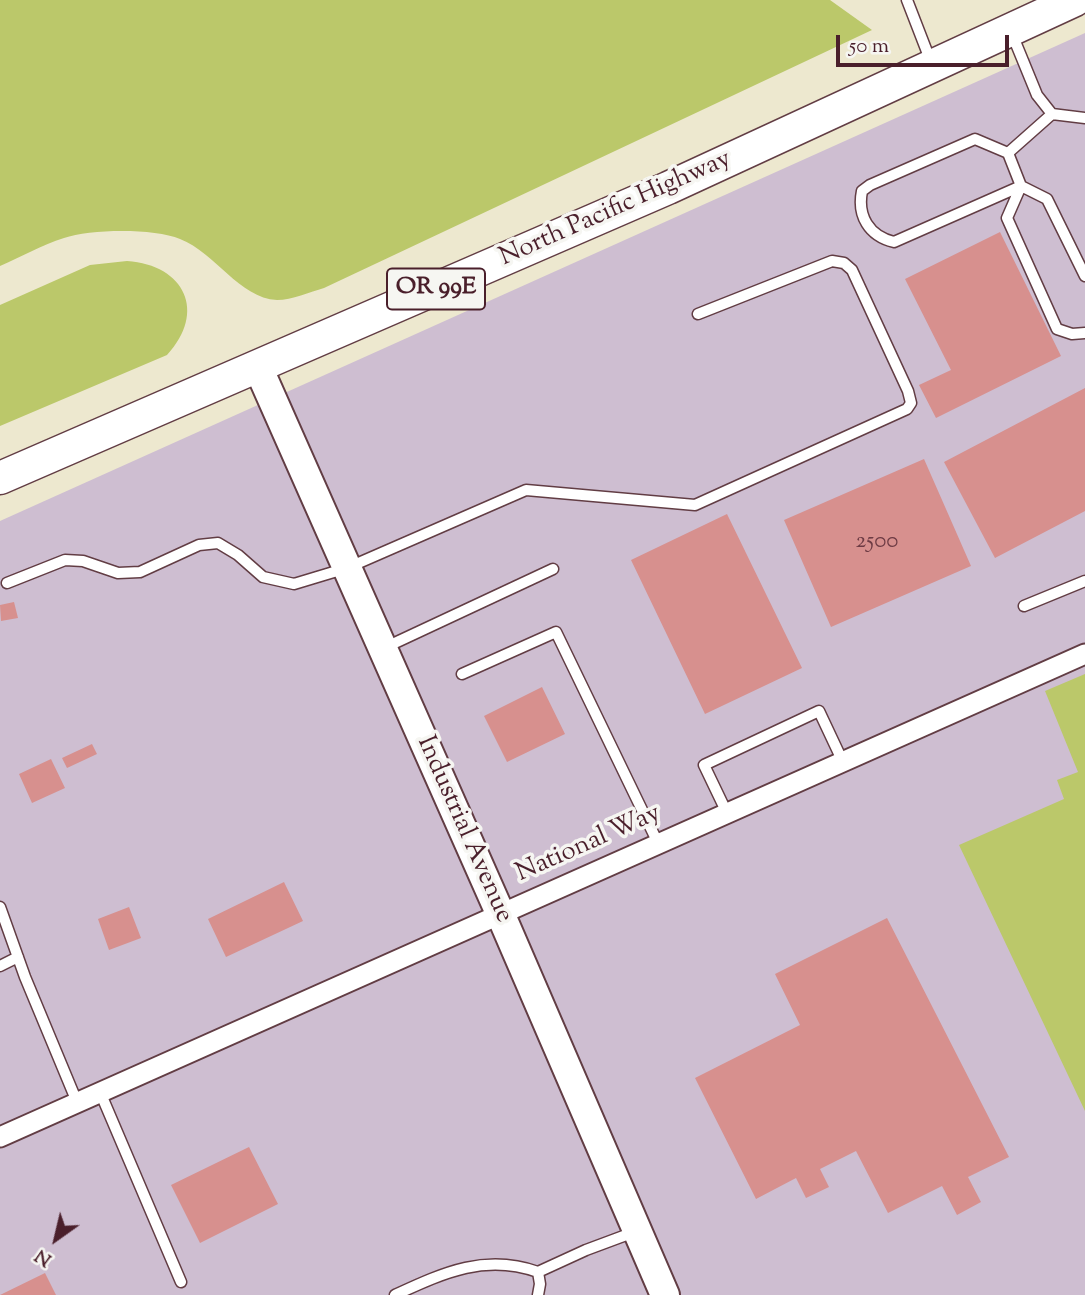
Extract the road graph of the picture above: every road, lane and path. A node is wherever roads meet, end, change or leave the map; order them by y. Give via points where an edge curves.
1 (907, 0) edge
2 (1075, 0) edge
3 (1011, 30) junction
4 (933, 67) junction
5 (1052, 114) junction
6 (1085, 118) edge
7 (1008, 153) junction
8 (1021, 186) junction
9 (1085, 276) edge
10 (698, 314) dead end
11 (1085, 333) edge
12 (258, 366) junction
13 (0, 478) edge
14 (347, 568) junction
15 (553, 569) dead end
16 (1085, 581) edge
17 (7, 583) dead end
18 (1024, 606) dead end
19 (383, 649) junction
20 (1085, 654) edge
21 (463, 674) dead end
22 (843, 762) junction
23 (727, 813) junction
24 (658, 843) junction
25 (0, 907) edge
26 (500, 913) junction
27 (18, 957) junction
28 (0, 965) edge
29 (100, 1092) junction
30 (77, 1102) junction
31 (0, 1137) edge
32 (637, 1231) junction
33 (538, 1272) junction
34 (181, 1282) dead end
35 (395, 1295) edge
36 (538, 1295) edge
37 (665, 1295) edge

1 - 4 lane
2 - 3 main road, North Pacific Highway / OR 99E
3 - 4 main road, North Pacific Highway / OR 99E
3 - 5 lane via 1037,95
4 - 12 main road, North Pacific Highway / OR 99E
5 - 6 lane
5 - 7 lane
7 - 8 lane
7 - 8 lane via 975,139 870,185 862,191 860,212 872,231 894,242
8 - 9 lane via 1047,199
8 - 11 lane via 1007,218 1057,329
10 - 14 lane via 832,261 844,263 852,270 911,403 907,409 695,505 526,490
12 - 13 main road, North Pacific Highway / OR 99E
12 - 14 street, Industrial Avenue
14 - 17 lane via 293,584 264,577 218,543 199,545 140,572 118,573 65,560
14 - 19 street, Industrial Avenue
15 - 19 lane
16 - 18 lane
19 - 26 street, Industrial Avenue
20 - 22 street, National Way
21 - 24 lane via 556,632
22 - 23 street, National Way
22 - 23 lane via 819,711 704,765
23 - 24 street, National Way
24 - 26 street, National Way
25 - 27 lane
26 - 29 street, National Way
26 - 32 street, Industrial Avenue
27 - 28 lane
27 - 30 lane
29 - 30 street, National Way
29 - 34 lane
30 - 31 street, National Way
32 - 33 lane
32 - 37 street, Industrial Avenue
33 - 35 lane via 489,1264 441,1274
33 - 36 lane

